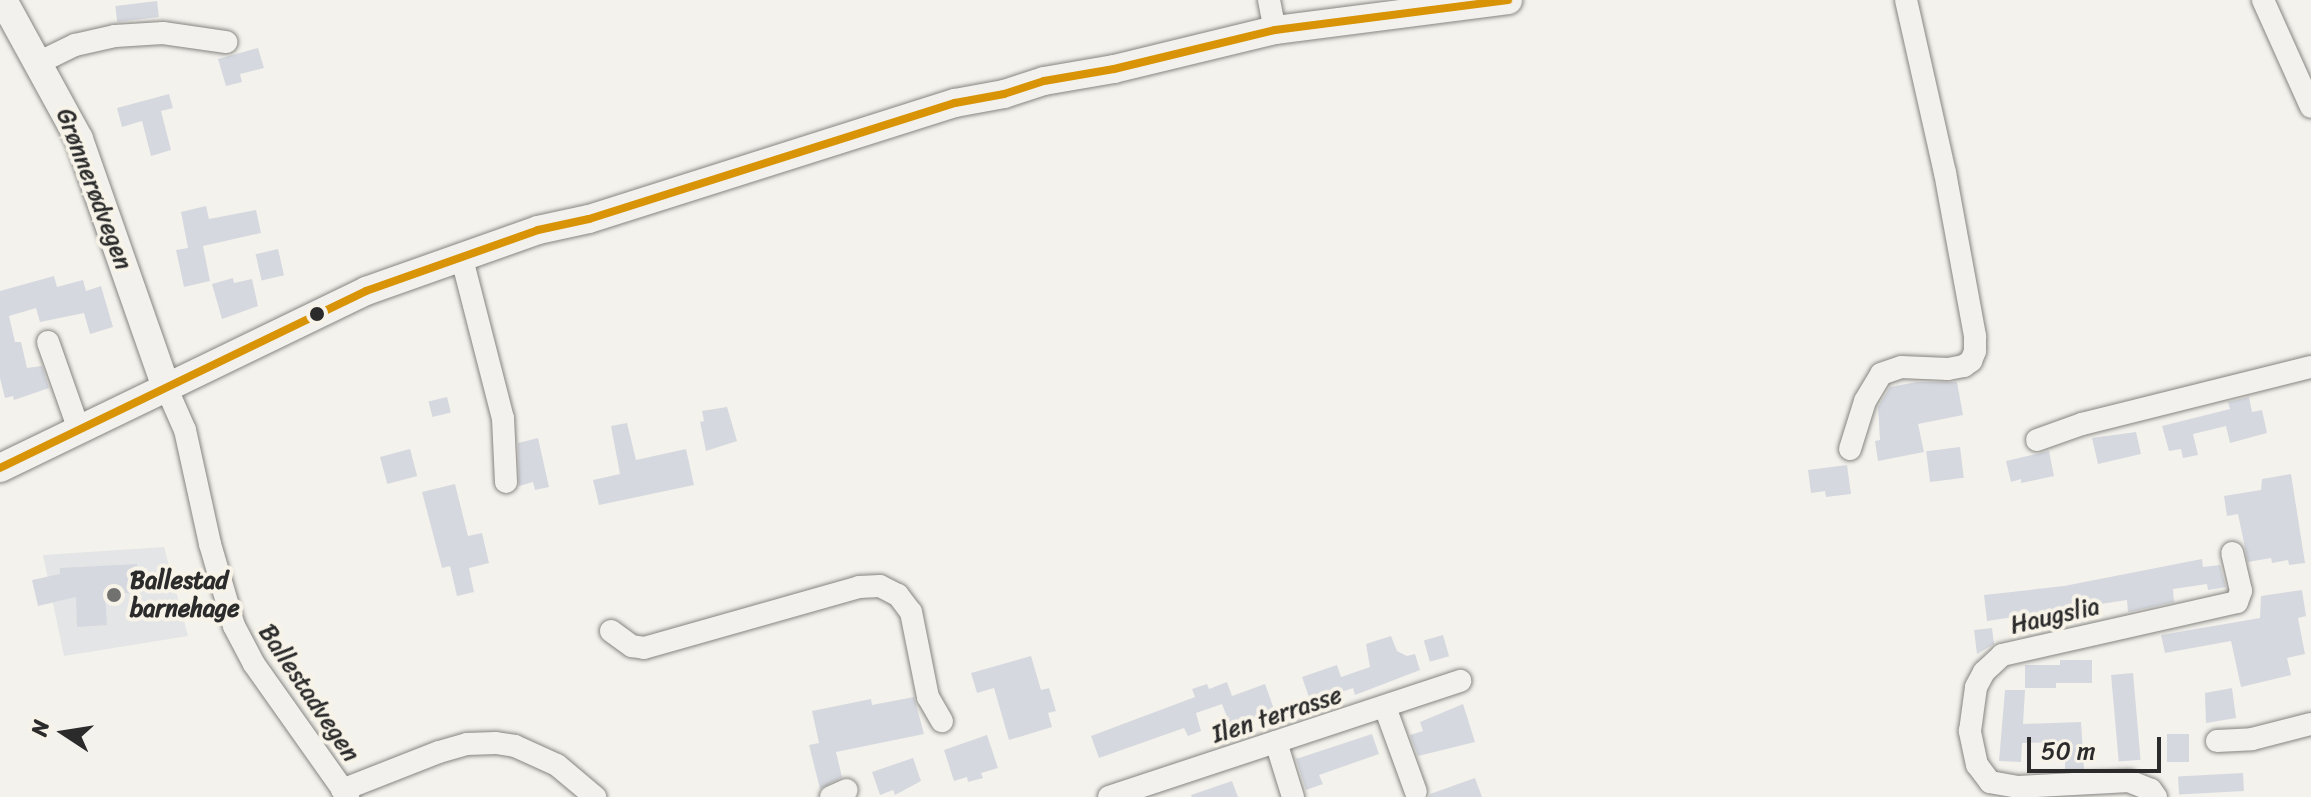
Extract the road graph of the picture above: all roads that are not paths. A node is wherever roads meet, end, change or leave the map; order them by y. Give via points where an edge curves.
1 (3, 0) edge
2 (1269, 0) edge
3 (1508, 0) edge
4 (1906, 0) edge
5 (2263, 0) edge
6 (1275, 30) junction
7 (11, 35) edge
8 (226, 42) dead end
9 (40, 62) junction
10 (2311, 107) edge
11 (461, 255) junction
12 (48, 342) dead end
13 (2311, 367) edge
14 (166, 387) junction
15 (79, 430) junction
16 (2037, 440) dead end
17 (1850, 449) dead end
18 (0, 468) edge
19 (506, 482) dead end
20 (2232, 553) dead end
21 (611, 631) dead end
22 (1460, 681) dead end
23 (1385, 707) junction
24 (942, 721) dead end
25 (2311, 724) edge
26 (2217, 741) dead end
27 (1276, 742) junction
28 (1416, 792) dead end
29 (344, 795) edge
30 (595, 797) edge
31 (1109, 797) edge
32 (1293, 797) edge
33 (2156, 797) edge

1 - 7 main road, Grønnerødvegen
2 - 6 street
3 - 6 main road
4 - 17 street via 1945,173 1975,351 1964,366 1901,367 1881,374 1865,401
5 - 10 street
6 - 11 main road via 955,103
7 - 9 main road, Grønnerødvegen
8 - 9 street via 163,33 115,36 75,45
9 - 14 main road, Grønnerødvegen via 91,166
11 - 14 main road via 366,291
11 - 19 street via 503,418
12 - 15 street
13 - 16 street
14 - 15 main road
14 - 29 street, Ballestadvegen via 185,430 234,626
15 - 18 main road
20 - 33 street, Haugslia via 2241,591 2237,602 2002,655 1976,687 1970,731 1977,765 1990,782 2018,787 2129,781
21 - 24 street via 644,648 859,587 880,586 898,595 911,612 928,697
22 - 23 street, Ilen terrasse
23 - 27 street, Ilen terrasse
23 - 28 street
25 - 26 street via 2252,739
27 - 31 street, Ilen terrasse
27 - 32 street
29 - 30 street via 439,752 496,743 557,765

